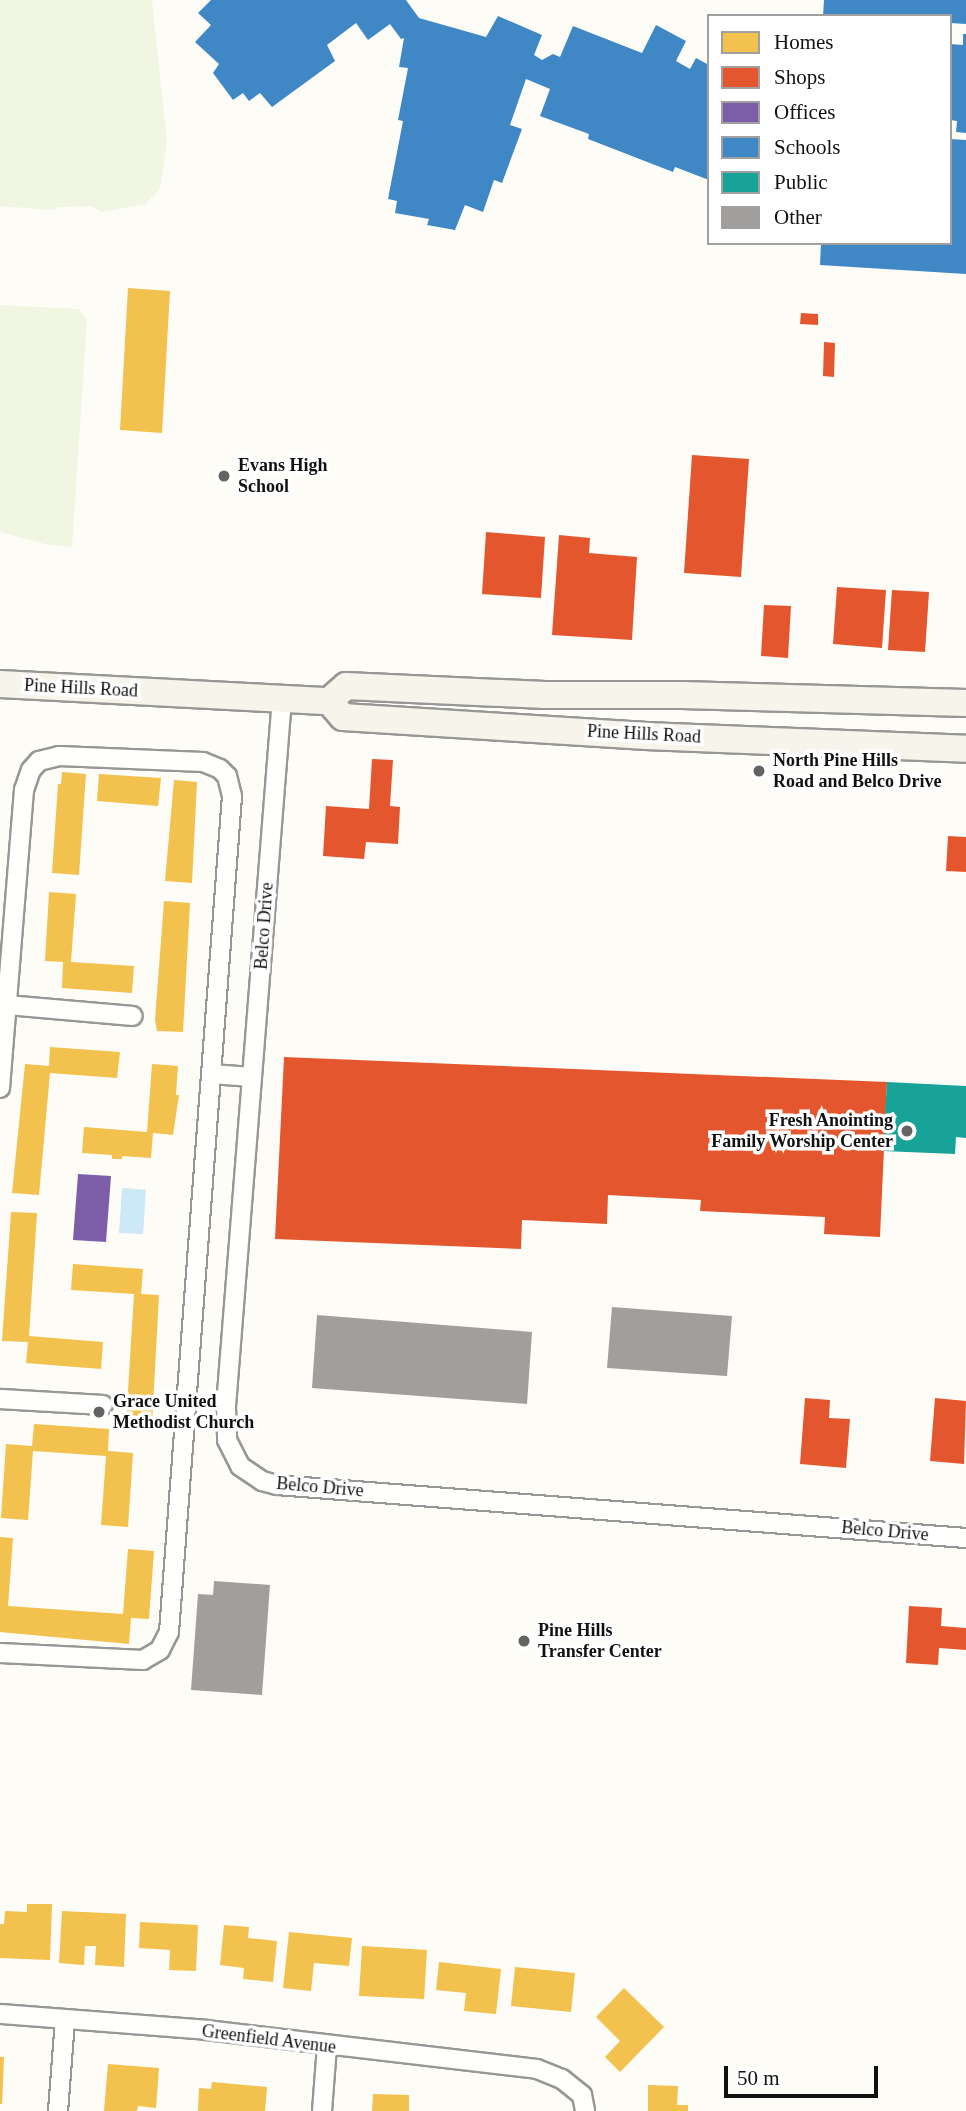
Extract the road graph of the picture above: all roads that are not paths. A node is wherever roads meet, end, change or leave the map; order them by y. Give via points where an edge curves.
1 (0, 684) edge
2 (282, 698) junction
3 (330, 701) junction
4 (966, 703) edge
5 (966, 749) edge
6 (7, 1005) junction
7 (133, 1016) dead end
8 (211, 1074) junction
9 (252, 1077) junction
10 (0, 1088) edge
11 (0, 1399) edge
12 (103, 1405) dead end
13 (966, 1538) edge
14 (0, 1653) edge
15 (0, 2014) edge
16 (65, 2020) junction
17 (327, 2046) junction
18 (58, 2111) edge
19 (322, 2111) edge
20 (585, 2111) edge

1 - 2 main road, Pine Hills Road
2 - 3 main road, Pine Hills Road
2 - 9 street, Belco Drive
3 - 4 main road, Pine Hills Road via 346,687
3 - 5 main road, Pine Hills Road via 344,717
6 - 7 street
6 - 8 street via 24,790 31,770 39,761 59,756 211,764 227,776 232,796
6 - 10 street
8 - 9 street
8 - 14 street via 167,1640 152,1656 133,1661
9 - 13 street, Belco Drive via 226,1424 232,1455 250,1475 277,1485
11 - 12 street
15 - 16 street, Greenfield Avenue
16 - 17 street, Greenfield Avenue via 206,2030
16 - 18 street
17 - 19 street
17 - 20 street, Greenfield Avenue via 537,2069 562,2079 582,2095

